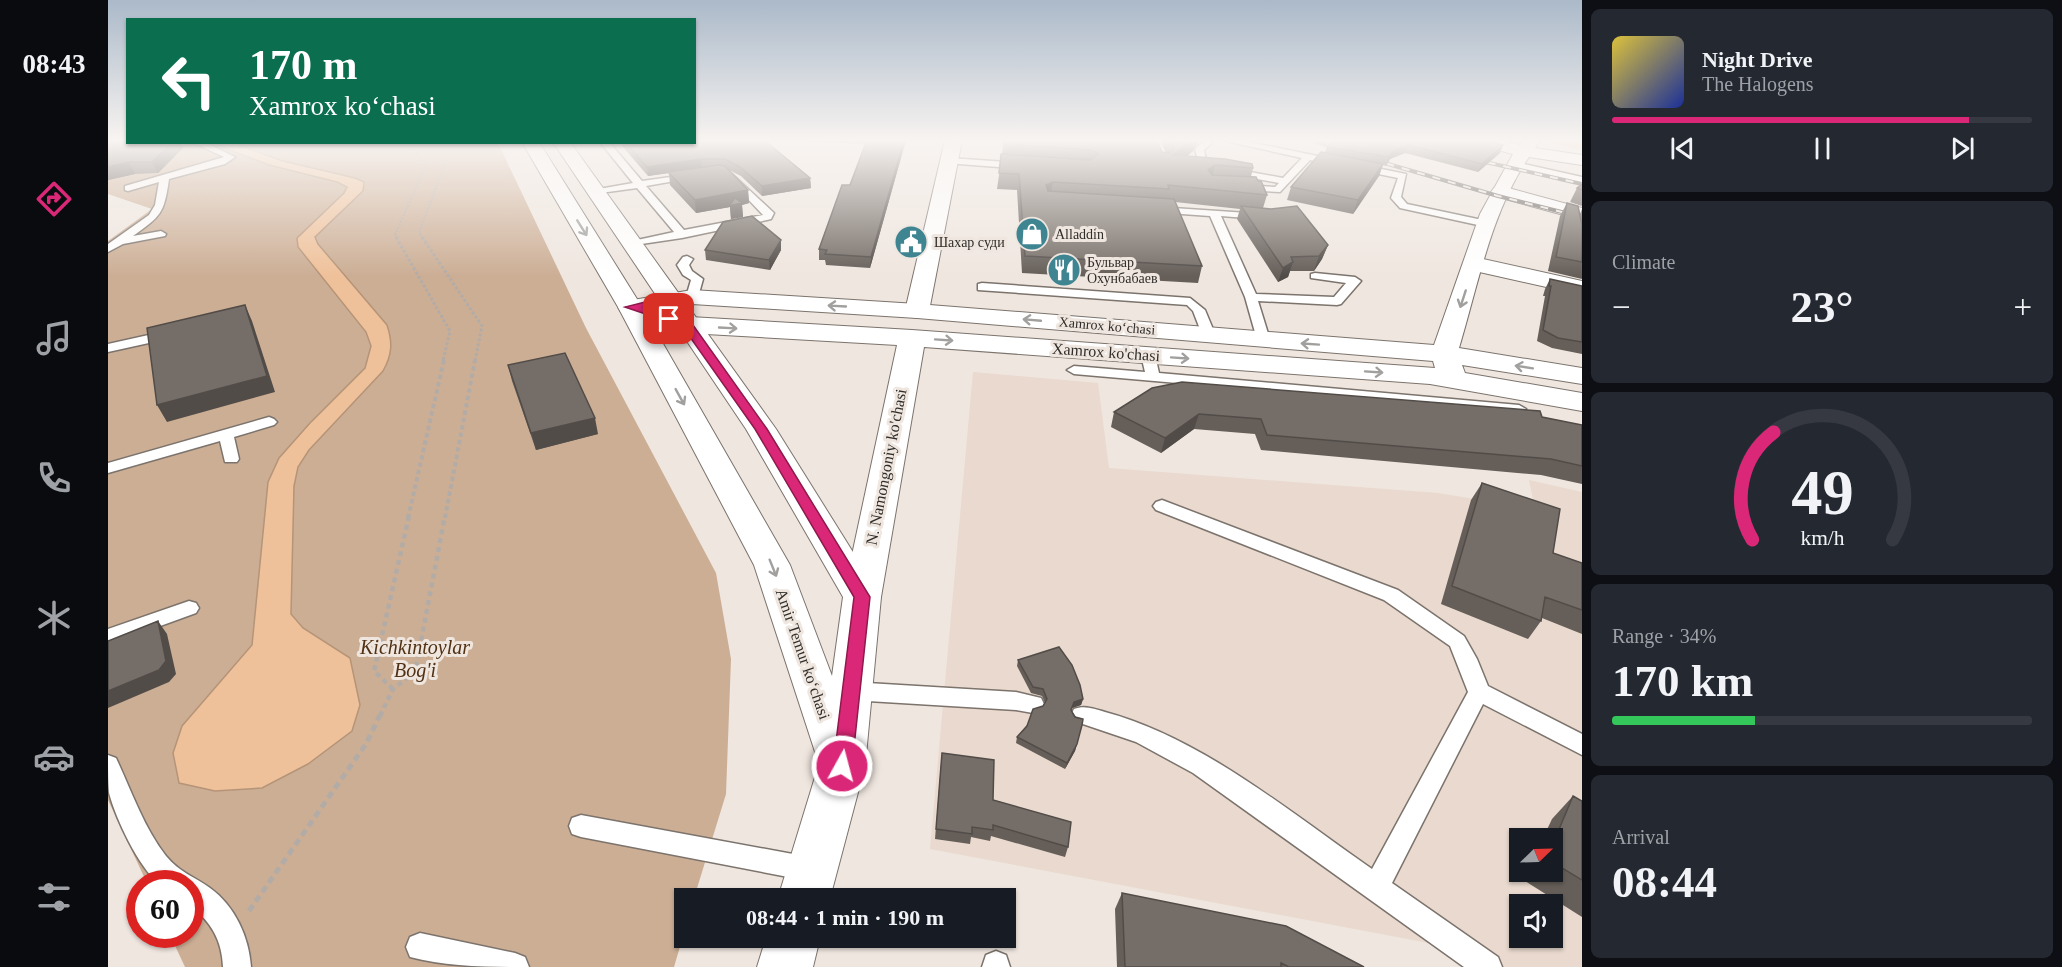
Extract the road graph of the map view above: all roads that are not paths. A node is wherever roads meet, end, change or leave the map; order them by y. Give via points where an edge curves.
1 (138, 185) edge
2 (164, 185) edge
3 (556, 185) edge
4 (591, 185) edge
5 (635, 185) edge
6 (642, 185) edge
7 (740, 185) edge
8 (944, 185) edge
9 (1281, 185) edge
10 (1400, 185) edge
11 (1505, 185) edge
12 (128, 188) dead end
13 (1233, 188) edge
14 (1582, 191) edge
15 (596, 192) junction
16 (1501, 192) junction
17 (1547, 206) junction
18 (1144, 209) edge
19 (1214, 213) junction
20 (1582, 214) edge
21 (1267, 216) edge
22 (1487, 224) junction
23 (161, 234) dead end
24 (682, 235) junction
25 (118, 242) junction
26 (632, 244) junction
27 (108, 249) edge
28 (687, 259) dead end
29 (1474, 264) junction
30 (1315, 276) edge
31 (982, 287) dead end
32 (1582, 288) edge
33 (1251, 297) junction
34 (630, 307) junction
35 (683, 307) junction
36 (915, 324) junction
37 (1208, 334) junction
38 (162, 336) edge
39 (1263, 340) junction
40 (108, 348) edge
41 (1444, 354) junction
42 (1150, 366) junction
43 (1074, 370) dead end
44 (1582, 376) edge
45 (1454, 380) junction
46 (1582, 402) edge
47 (1520, 409) edge
48 (269, 422) dead end
49 (226, 434) junction
50 (231, 459) dead end
51 (108, 468) edge
52 (1162, 507) dead end
53 (862, 597) junction
54 (189, 608) dead end
55 (108, 637) edge
56 (851, 691) junction
57 (1479, 692) junction
58 (1032, 704) dead end
59 (1082, 715) dead end
60 (1582, 745) edge
61 (108, 765) edge
62 (842, 766) junction
63 (581, 826) dead end
64 (163, 870) edge
65 (808, 884) edge
66 (1376, 888) junction
67 (204, 897) edge
68 (420, 947) dead end
69 (790, 948) edge
70 (237, 967) edge
71 (515, 967) edge
72 (785, 967) edge
73 (1488, 967) edge

1 - 12 lane
2 - 25 lane via 153,217
3 -> 34 main road, Amir Temur koʻchasi
4 - 15 main road
5 - 15 lane
6 - 24 lane
7 - 24 lane via 769,213 767,217
8 - 36 main road, N. Namongoniy ko'chasi
9 - 13 lane via 1277,189
10 - 22 lane via 1396,198 1404,206
11 - 16 main road
14 - 17 main road via 1564,192
15 - 26 main road
16 - 17 main road
16 - 22 main road
17 - 20 main road
18 - 19 lane
19 - 21 lane
19 - 33 lane
22 - 29 main road
23 - 25 lane
24 - 26 lane
25 - 27 lane
26 - 35 main road
28 - 35 lane via 683,265 687,273 697,279
29 - 32 main road
29 -> 41 main road
30 - 33 lane via 1355,281 1337,301
31 - 37 lane via 1190,302 1199,310
33 - 39 lane
34 - 35 main road, Xamrox ko'chasi
34 -> 62 main road, Amir Temur koʻchasi via 772,565
35 - 36 main road, Xamrox ko'chasi
35 - 53 main road
37 -> 36 main road, Xamrox koʻchasi
36 -> 42 main road, Xamrox ko'chasi
36 - 53 main road, N. Namongoniy ko'chasi
37 - 39 main road, Xamrox koʻchasi
38 - 40 lane
41 -> 39 main road, Xamrox koʻchasi
44 -> 41 main road, Xamrox koʻchasi
41 - 45 main road
42 - 43 lane
42 -> 45 main road, Xamrox ko'chasi
42 - 47 lane
45 - 46 main road, Xamrox ko'chasi
48 - 49 lane
49 - 50 lane
49 - 51 lane
52 - 57 lane via 1391,595 1457,641
53 - 56 main road, Amir Temur koʻchasi
54 - 55 lane
56 - 58 lane
56 - 62 main road, Amir Temur koʻchasi
57 - 60 lane
57 - 66 lane
59 - 66 lane via 1167,745
61 - 64 lane via 145,847
62 - 65 main road
63 - 65 lane
66 - 73 lane
67 - 70 lane via 219,912 231,938
68 - 71 lane
69 - 72 main road

